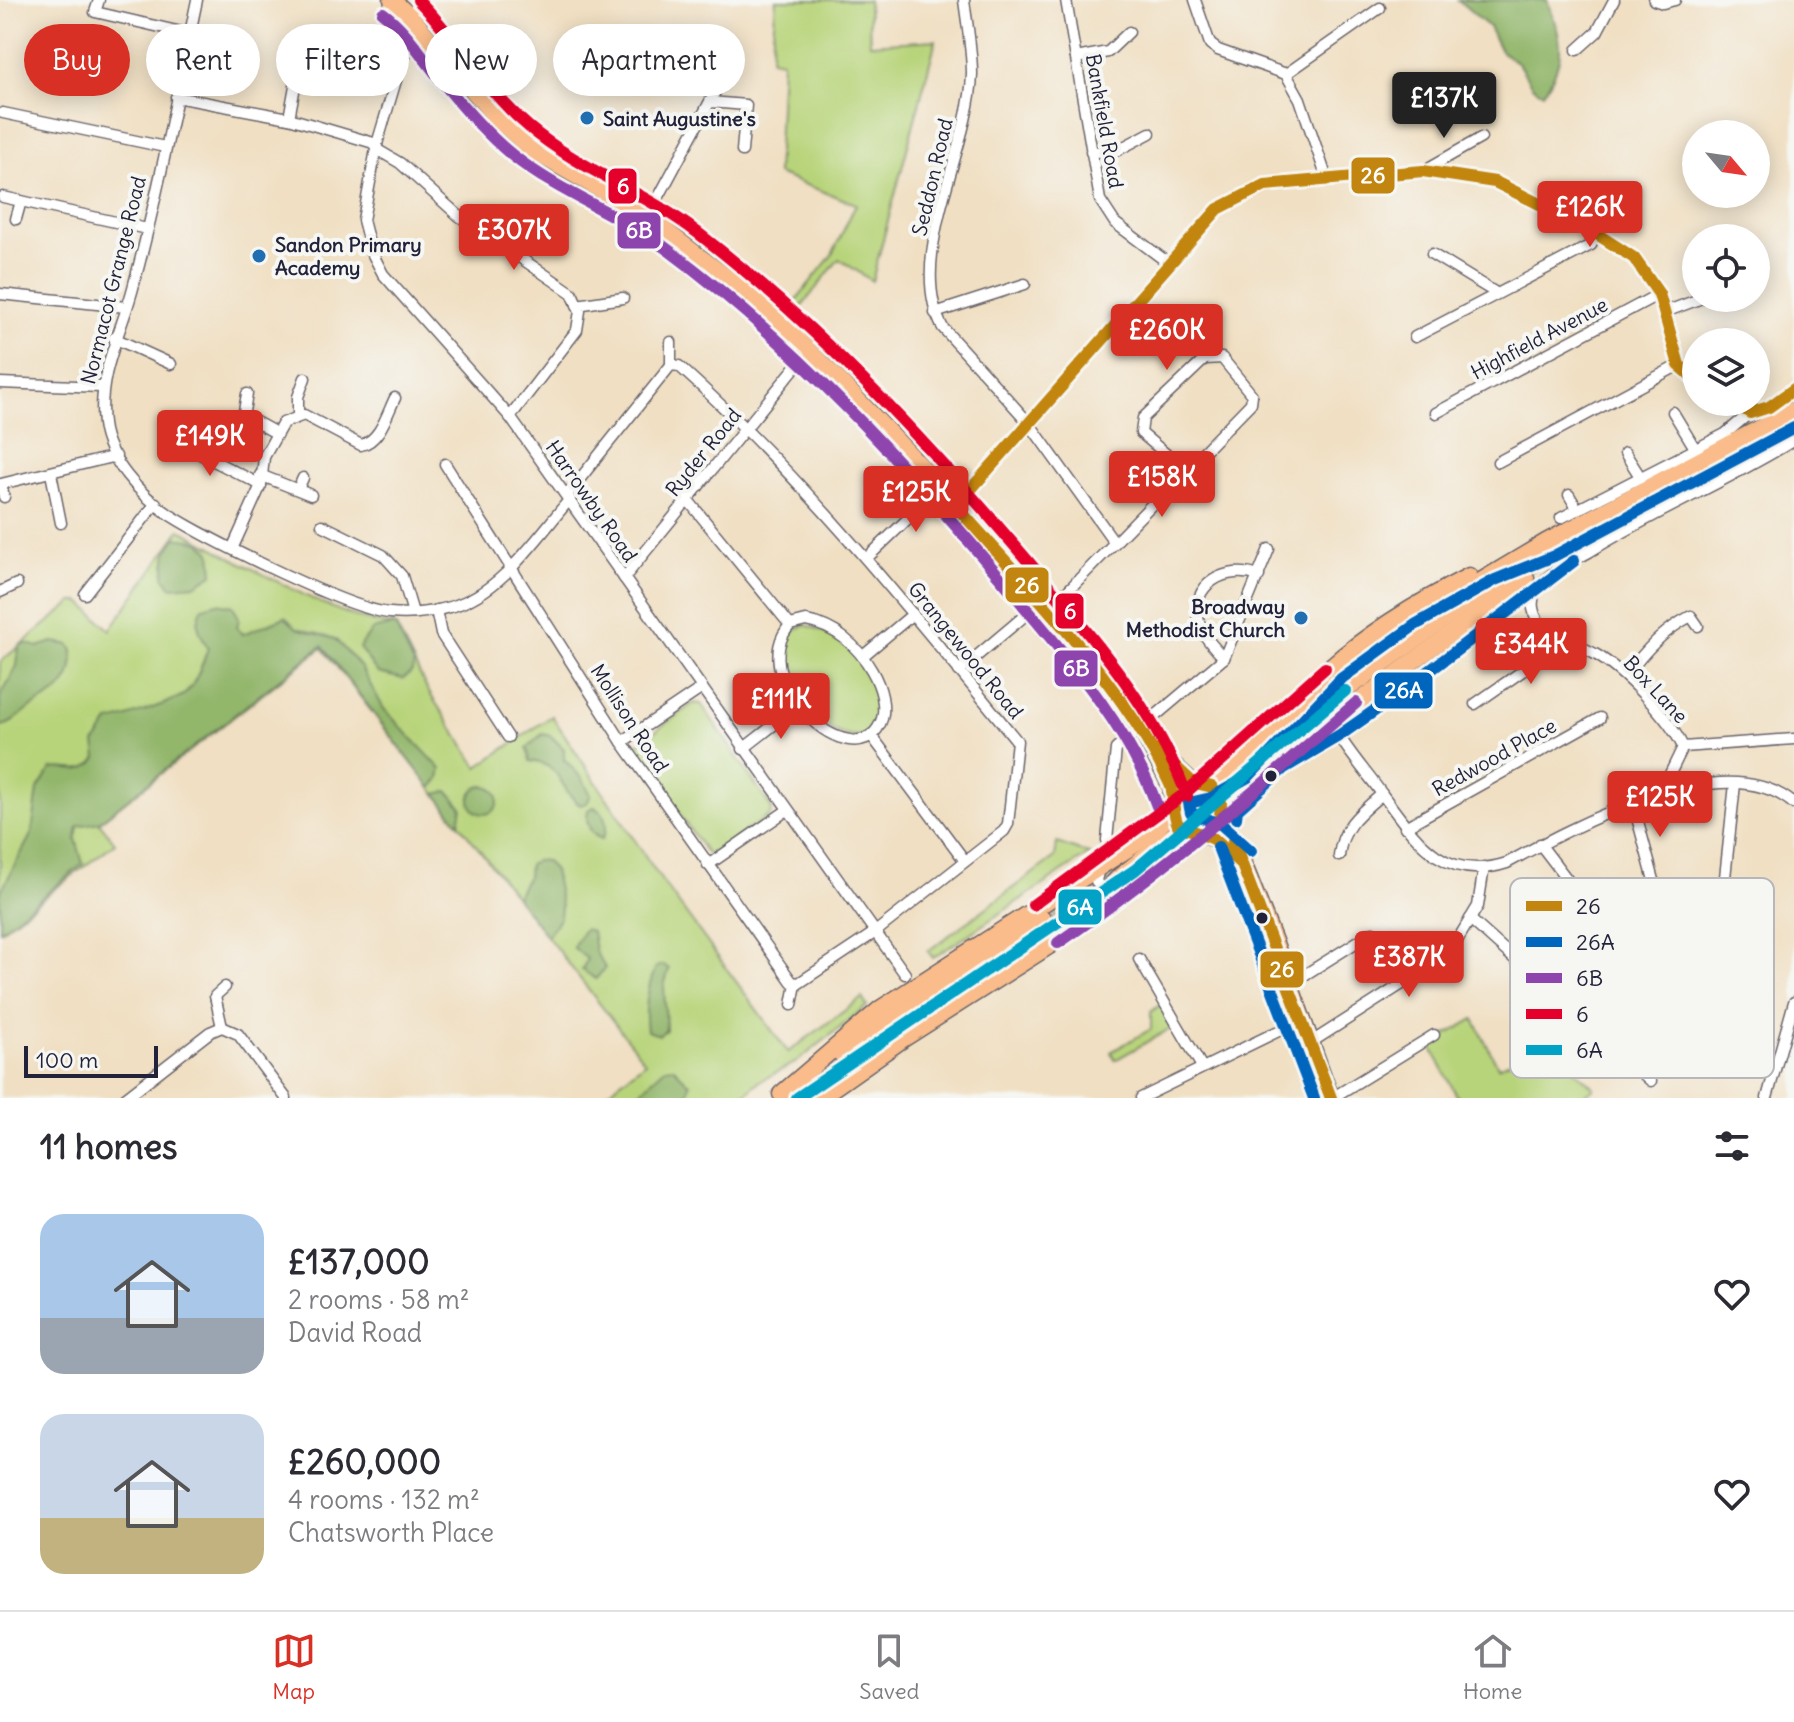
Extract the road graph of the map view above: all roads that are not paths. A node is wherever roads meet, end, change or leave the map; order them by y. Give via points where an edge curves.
1 (99, 0) edge
2 (197, 0) edge
3 (392, 0) edge
4 (420, 0) edge
5 (964, 0) edge
6 (1066, 0) edge
7 (1195, 0) edge
8 (1614, 0) edge
9 (1654, 0) edge
10 (1675, 0) edge
11 (1380, 8) dead end
12 (411, 17) junction
13 (147, 24) edge
14 (192, 24) edge
15 (1129, 32) dead end
16 (425, 33) edge
17 (425, 35) edge
18 (1577, 50) dead end
19 (1076, 58) junction
20 (1286, 74) junction
21 (293, 96) edge
22 (478, 96) edge
23 (176, 97) joint
24 (3, 113) dead end
25 (289, 118) junction
26 (1150, 133) dead end
27 (1481, 138) dead end
28 (376, 146) junction
29 (165, 147) junction
30 (742, 151) dead end
31 (1091, 152) junction
32 (1423, 171) junction
33 (1327, 179) junction
34 (3, 197) dead end
35 (21, 201) junction
36 (648, 217) junction
37 (16, 219) dead end
38 (147, 229) junction
39 (1597, 233) junction
40 (1432, 254) dead end
41 (1171, 265) junction
42 (1025, 284) dead end
43 (1496, 293) junction
44 (0, 294) edge
45 (1659, 294) junction
46 (623, 298) dead end
47 (577, 305) junction
48 (1682, 306) edge
49 (126, 307) junction
50 (1665, 312) junction
51 (935, 313) junction
52 (1415, 337) dead end
53 (114, 338) junction
54 (671, 342) dead end
55 (810, 349) junction
56 (174, 365) dead end
57 (671, 365) junction
58 (1679, 365) junction
59 (1682, 368) edge
60 (305, 378) dead end
61 (0, 383) edge
62 (101, 387) junction
63 (1794, 389) edge
64 (247, 394) dead end
65 (395, 398) dead end
66 (1770, 406) edge
67 (1794, 410) edge
68 (1673, 412) dead end
69 (1436, 413) dead end
70 (243, 415) junction
71 (298, 415) junction
72 (1746, 416) edge
73 (510, 417) junction
74 (1029, 423) junction
75 (1794, 423) edge
76 (745, 427) junction
77 (241, 428) dead end
78 (276, 433) junction
79 (1794, 440) edge
80 (175, 441) dead end
81 (1696, 450) junction
82 (1625, 453) dead end
83 (116, 456) junction
84 (1498, 462) dead end
85 (445, 464) dead end
86 (1185, 470) junction
87 (51, 473) junction
88 (303, 478) dead end
89 (1641, 478) junction
90 (260, 480) junction
91 (1, 481) edge
92 (941, 487) junction
93 (298, 489) junction
94 (311, 495) dead end
95 (1569, 495) dead end
96 (4, 497) dead end
97 (568, 497) junction
98 (687, 499) junction
99 (156, 503) junction
100 (956, 506) junction
101 (1578, 510) junction
102 (1561, 518) dead end
103 (61, 523) dead end
104 (322, 525) dead end
105 (1546, 542) junction
106 (1115, 543) junction
107 (1571, 543) junction
108 (233, 547) junction
109 (1269, 549) dead end
110 (868, 557) junction
111 (511, 567) junction
112 (1259, 576) junction
113 (624, 578) junction
114 (17, 584) dead end
115 (0, 592) edge
116 (85, 594) dead end
117 (1044, 607) junction
118 (436, 610) junction
119 (413, 613) junction
120 (913, 614) junction
121 (1699, 620) dead end
122 (790, 625) junction
123 (1567, 640) junction
124 (863, 656) junction
125 (1224, 658) junction
126 (959, 671) junction
127 (1626, 677) junction
128 (702, 688) junction
129 (1481, 703) dead end
130 (798, 706) junction
131 (1600, 718) dead end
132 (1331, 722) junction
133 (1274, 725) junction
134 (1144, 734) junction
135 (871, 735) junction
136 (508, 737) dead end
137 (1794, 739) edge
138 (622, 742) junction
139 (1683, 747) junction
140 (743, 749) junction
141 (1199, 782) junction
142 (1735, 784) junction
143 (1666, 791) junction
144 (1382, 794) junction
145 (1172, 803) junction
146 (1633, 803) junction
147 (1794, 804) edge
148 (1220, 810) junction
149 (786, 811) junction
150 (1405, 827) junction
151 (1182, 828) junction
152 (1200, 833) junction
153 (1540, 844) junction
154 (1121, 855) junction
155 (1339, 856) dead end
156 (965, 861) junction
157 (1240, 863) junction
158 (708, 865) junction
159 (1484, 867) junction
160 (1099, 868) junction
161 (1566, 878) edge
162 (1653, 878) edge
163 (1725, 878) edge
164 (1103, 893) junction
165 (1470, 919) junction
166 (1045, 924) tunnel mouth
167 (1373, 932) dead end
168 (874, 933) junction
169 (1510, 955) edge
170 (1139, 959) dead end
171 (905, 974) dead end
172 (1288, 980) junction
173 (796, 984) junction
174 (225, 987) dead end
175 (1794, 1002) edge
176 (792, 1005) dead end
177 (1301, 1020) junction
178 (222, 1027) junction
179 (1434, 1035) dead end
180 (1310, 1043) junction
181 (1202, 1067) junction
182 (1774, 1073) edge
183 (1648, 1078) edge
184 (1773, 1078) edge
185 (1651, 1081) dead end
186 (785, 1097) edge
187 (125, 1098) edge
188 (286, 1098) edge
189 (819, 1098) edge
190 (1141, 1098) edge
191 (1332, 1098) edge
192 (1767, 1098) edge

1 - 13 street via 95,12
2 - 14 street, Normacot Grange Road
3 - 12 highway
4 - 12 street
5 - 51 street, Seddon Road via 972,75 937,221 931,282
6 - 19 street, Bankfield Road
7 - 20 street via 1210,44
8 - 18 street via 1597,32
9 - 10 street
11 - 20 street
12 - 16 highway
15 - 19 street via 1108,52
17 - 28 street, Harrowby Road via 403,57
19 - 31 street, Bankfield Road
20 - 33 street
21 - 25 street
22 - 36 highway via 533,151
23 - 25 street
23 - 29 street, Normacot Grange Road
24 - 29 street
25 - 28 street
26 - 31 street via 1116,151
27 - 32 street
28 - 47 street via 459,216 561,282
28 - 73 street, Harrowby Road via 363,220 371,251 399,293
29 - 38 street, Normacot Grange Road
30 - 36 street via 746,105 713,97
31 - 41 street, Bankfield Road via 1100,200 1115,223
32 - 33 street
32 - 39 street via 1495,182
33 - 41 street via 1265,185 1218,209
34 - 35 street
35 - 37 street
35 - 38 street
36 - 55 highway via 760,303
38 - 49 street, Normacot Grange Road
39 - 43 street via 1591,245
39 - 45 street via 1634,258
40 - 43 street
41 - 74 street
42 - 51 street
43 - 52 street
44 - 49 street
45 - 50 street
45 - 69 street, Highfield Avenue
46 - 47 street
47 - 73 street via 577,330
48 - 50 street
49 - 53 street, Normacot Grange Road
50 - 58 street
51 - 74 street
53 - 56 street
53 - 62 street, Normacot Grange Road
54 - 57 street
55 - 76 street, Ryder Road
55 - 92 highway
57 - 76 street, Grangewood Road via 679,366
57 - 97 street, Normacot Grange Road
58 - 59 street
58 - 84 street
60 - 71 street
61 - 62 street
62 - 83 street, Normacot Grange Road via 103,428
63 - 66 street
64 - 70 street
65 - 71 street via 374,439 361,445
67 - 105 highway
68 - 81 street
70 - 77 street
70 - 78 street
71 - 78 street
72 - 81 street
73 - 97 street, Harrowby Road
74 - 100 street
74 - 106 street
75 - 107 highway
76 - 98 street, Ryder Road
76 - 110 street, Grangewood Road
78 - 90 street
79 - 123 street, Box Lane via 1621,532 1540,585 1534,617
80 - 90 street
81 - 89 street
82 - 89 street
83 - 87 street
83 - 99 street, Normacot Grange Road via 132,482
85 - 111 street, Mollison Road
86 - 86 street via 1251,403 1252,395 1222,358 1205,359 1143,418 1141,433
86 - 106 street
87 - 91 street
87 - 103 street
88 - 93 street
89 - 101 street
90 - 93 street
90 - 108 street
91 - 96 street
92 - 100 highway
92 - 110 street
93 - 94 street
95 - 101 street
97 - 111 street, Normacot Grange Road
97 - 113 street, Harrowby Road
98 - 113 street, Ryder Road
98 - 122 street
99 - 108 street, Normacot Grange Road
99 - 116 street
100 - 117 highway
101 - 102 street
104 - 119 street via 383,555 402,576
105 - 107 highway via 1424,615 1341,686
105 - 133 highway via 1488,566 1406,611 1331,666
106 - 117 street
107 - 132 highway
108 - 119 street, Normacot Grange Road via 365,608
109 - 112 street
110 - 120 street, Grangewood Road
111 - 118 street, Normacot Grange Road via 474,597
111 - 138 street, Mollison Road
112 - 125 street
112 - 125 street via 1244,571 1221,575 1200,595 1201,629
113 - 128 street, Harrowby Road
114 - 115 street
117 - 126 street
117 - 134 highway
118 - 119 street, Normacot Grange Road
118 - 136 street via 441,634
120 - 124 street
120 - 126 street, Grangewood Road
121 - 127 street via 1691,616 1669,629
122 - 124 street via 806,621 824,626
122 - 130 street via 777,653
123 - 127 street, Box Lane
123 - 129 street
124 - 135 street via 883,707 879,728
125 - 134 street
126 - 156 street, Grangewood Road via 1018,748 1008,824
127 - 139 street, Box Lane
128 - 138 street
128 - 140 street, Harrowby Road
130 - 135 street via 839,737 859,741
130 - 140 street
131 - 150 street, Redwood Place
132 - 133 highway via 1308,706
132 - 144 street
132 - 148 highway via 1275,755
133 - 141 highway via 1238,765
134 - 141 highway
134 - 145 highway via 1172,788
134 - 154 street via 1116,749 1107,840
135 - 156 street
137 - 139 street, Box Lane
138 - 158 street, Mollison Road
139 - 143 street
140 - 149 street, Harrowby Road
141 - 145 highway via 1182,786
141 - 148 highway via 1218,793
142 - 143 street
142 - 147 street via 1772,791
142 - 163 street
143 - 146 street
144 - 150 street
144 - 155 street via 1351,821
145 - 151 highway via 1173,817
145 - 154 highway via 1166,819
146 - 153 street
146 - 162 street
148 - 152 highway via 1213,827
148 - 157 highway
149 - 158 street
149 - 168 street, Harrowby Road
150 - 159 street via 1432,855 1451,864
151 - 152 highway
151 - 164 highway
152 - 157 highway
153 - 159 street via 1507,863
153 - 161 street
154 - 160 highway
156 - 168 street, Grangewood Road
157 - 172 highway
158 - 173 street, Mollison Road
159 - 165 street
160 - 164 street via 1096,881
160 - 186 highway via 933,972 836,1043
164 - 189 highway via 1060,939
165 - 169 street
165 - 180 street via 1449,954
166 - 186 highway
167 - 172 street via 1298,979
168 - 171 street, Harrowby Road
168 - 173 street
170 - 181 street
172 - 177 highway
173 - 176 street
174 - 178 street via 215,996
175 - 182 street
177 - 180 highway
177 - 181 street
178 - 187 street
178 - 188 street via 238,1034
179 - 191 street
180 - 191 highway
181 - 190 street
183 - 185 street
184 - 192 street

